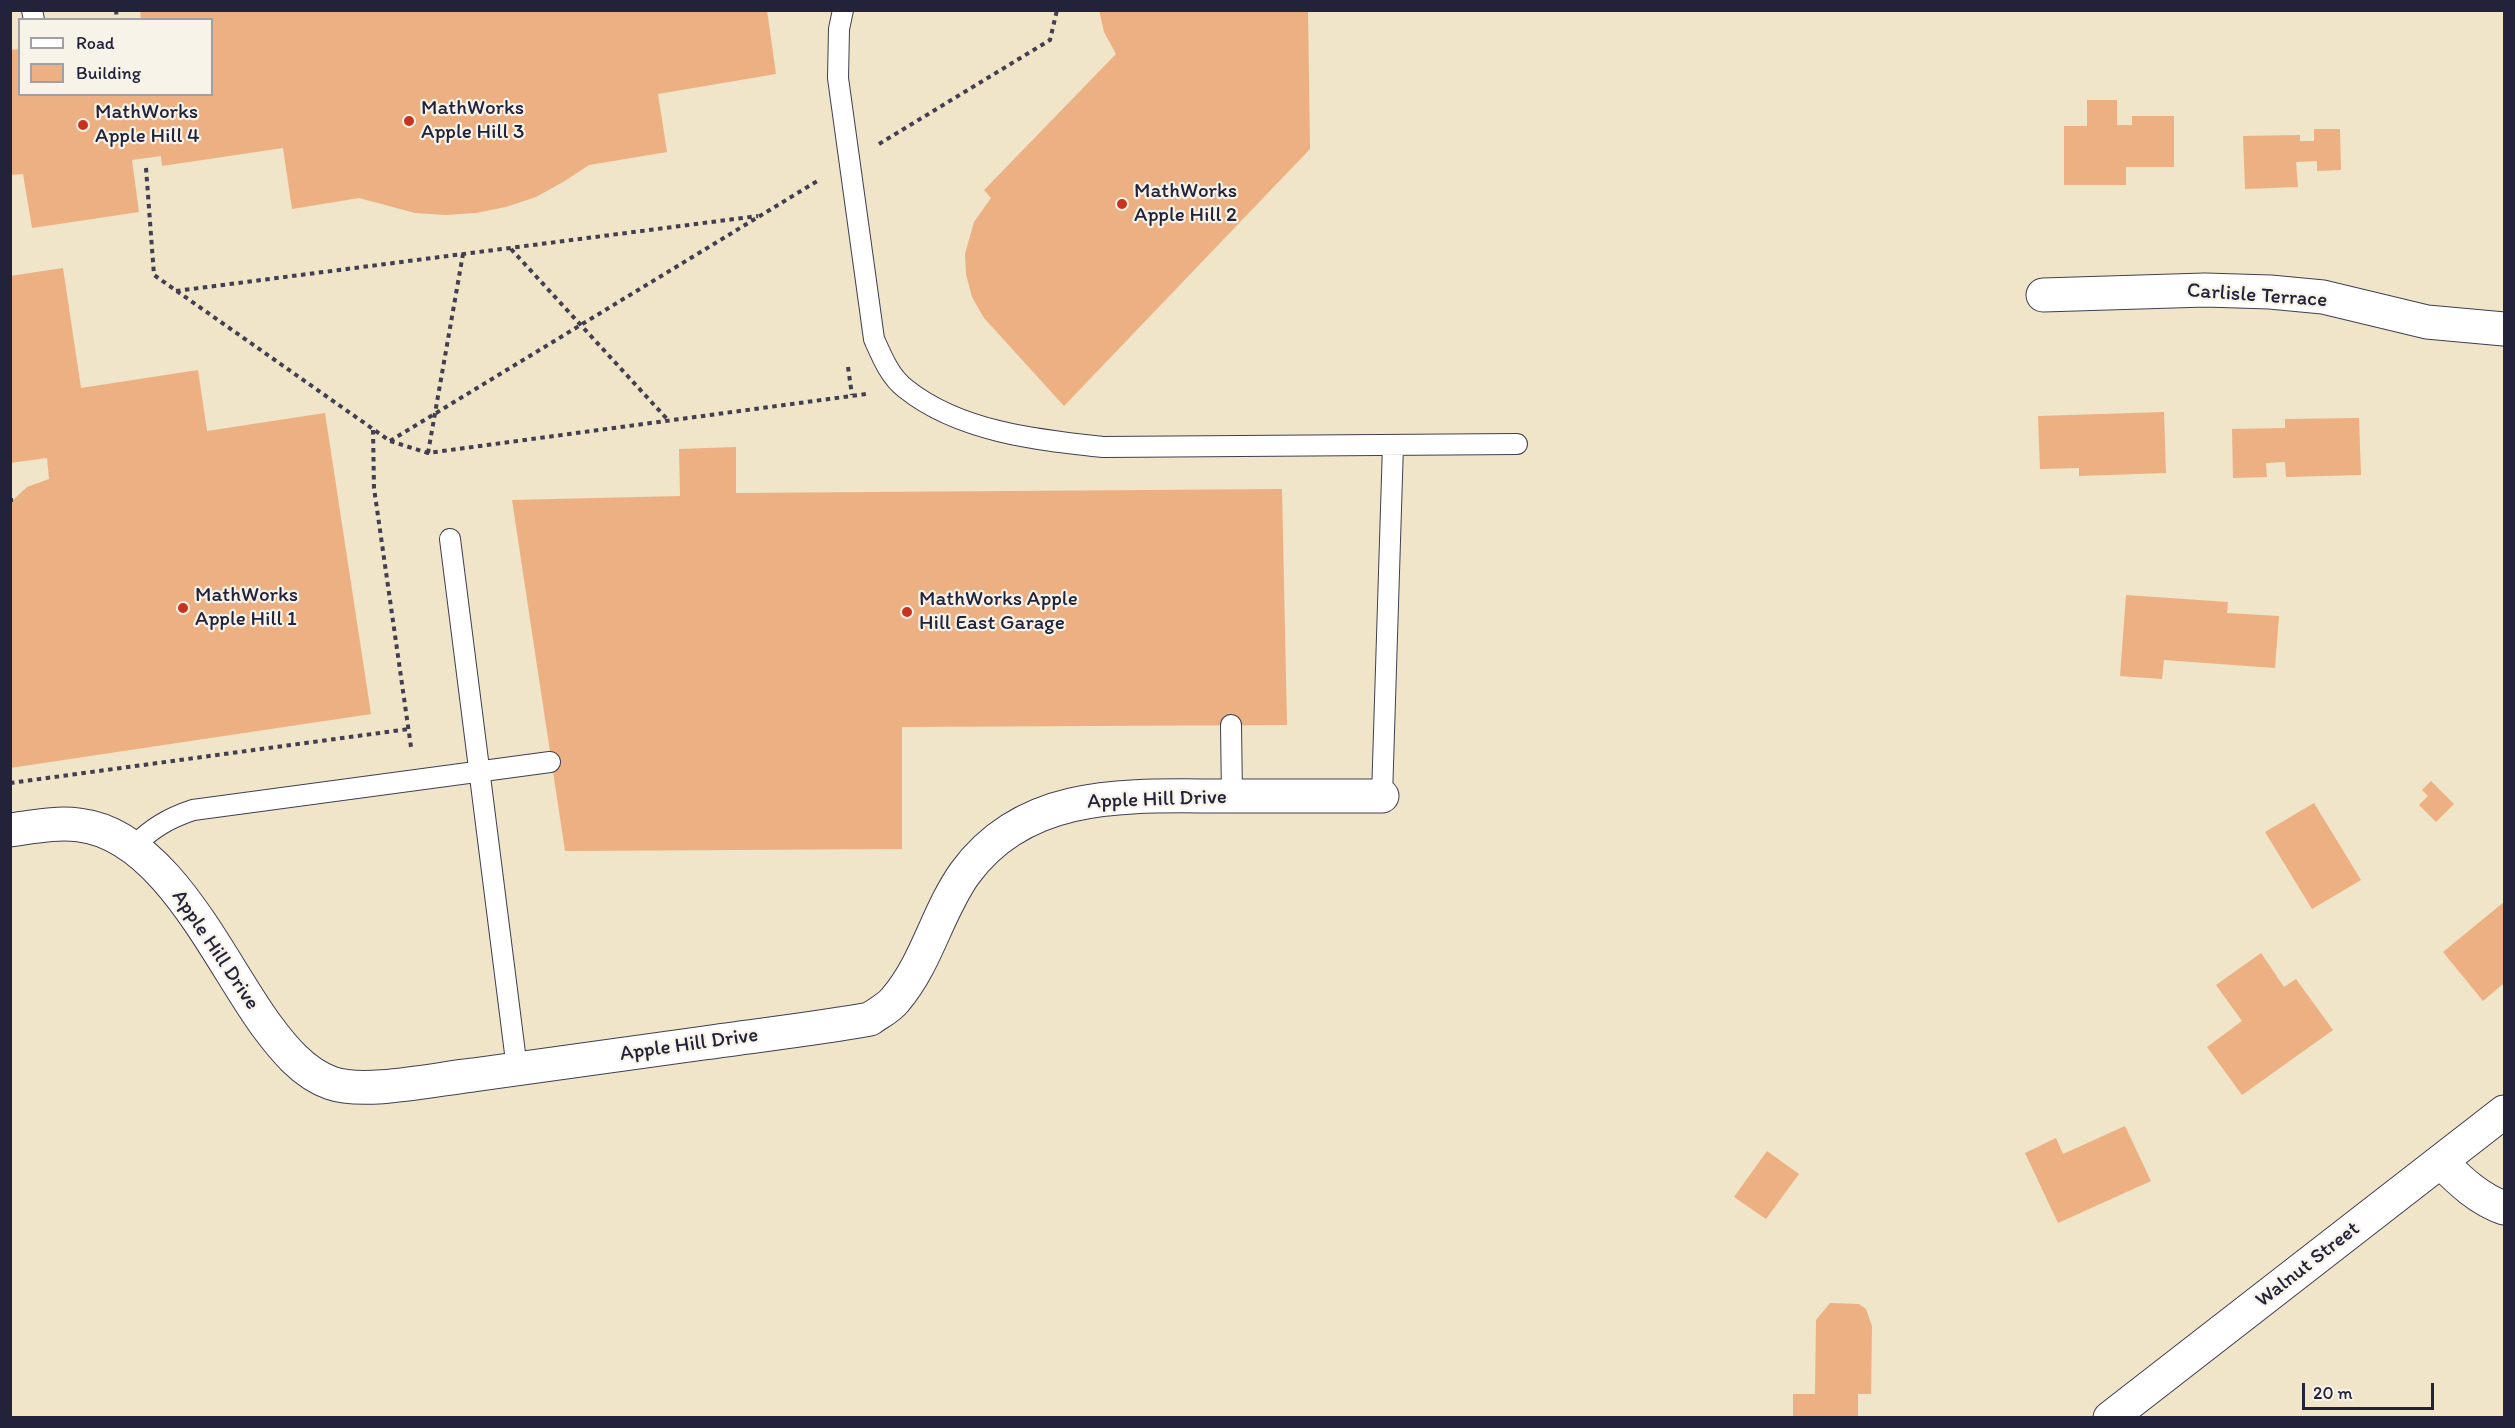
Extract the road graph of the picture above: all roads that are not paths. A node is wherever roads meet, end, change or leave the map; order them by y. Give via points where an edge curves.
1 (843, 10) edge
2 (2043, 295) dead end
3 (2505, 329) edge
4 (1517, 444) dead end
5 (1393, 445) junction
6 (450, 539) dead end
7 (1231, 725) dead end
8 (550, 762) dead end
9 (479, 771) junction
10 (1232, 796) junction
11 (1382, 796) joint
12 (10, 830) edge
13 (134, 846) junction
14 (517, 1069) junction
15 (2505, 1112) edge
16 (2441, 1162) junction
17 (2505, 1208) edge
18 (2110, 1418) edge

1 - 5 lane via 838,78 874,339 886,366 905,389 939,409 987,428 1040,441 1103,447
2 - 3 street, Carlisle Terrace via 2270,292 2323,297 2427,322
4 - 5 lane
5 - 11 lane
6 - 9 lane
7 - 10 lane
8 - 9 lane
9 - 13 lane via 193,810 167,818
9 - 14 lane
10 - 11 street, Apple Hill Drive
10 - 14 street, Apple Hill Drive via 1097,799 1056,808 1020,823 966,872 910,980 894,1002 870,1019
12 - 13 street, Apple Hill Drive via 51,824 80,825 109,832
13 - 14 street, Apple Hill Drive via 184,900 256,1011 303,1067 332,1083 360,1088
15 - 16 street, Walnut Street
16 - 17 street via 2487,1202
16 - 18 street, Walnut Street

